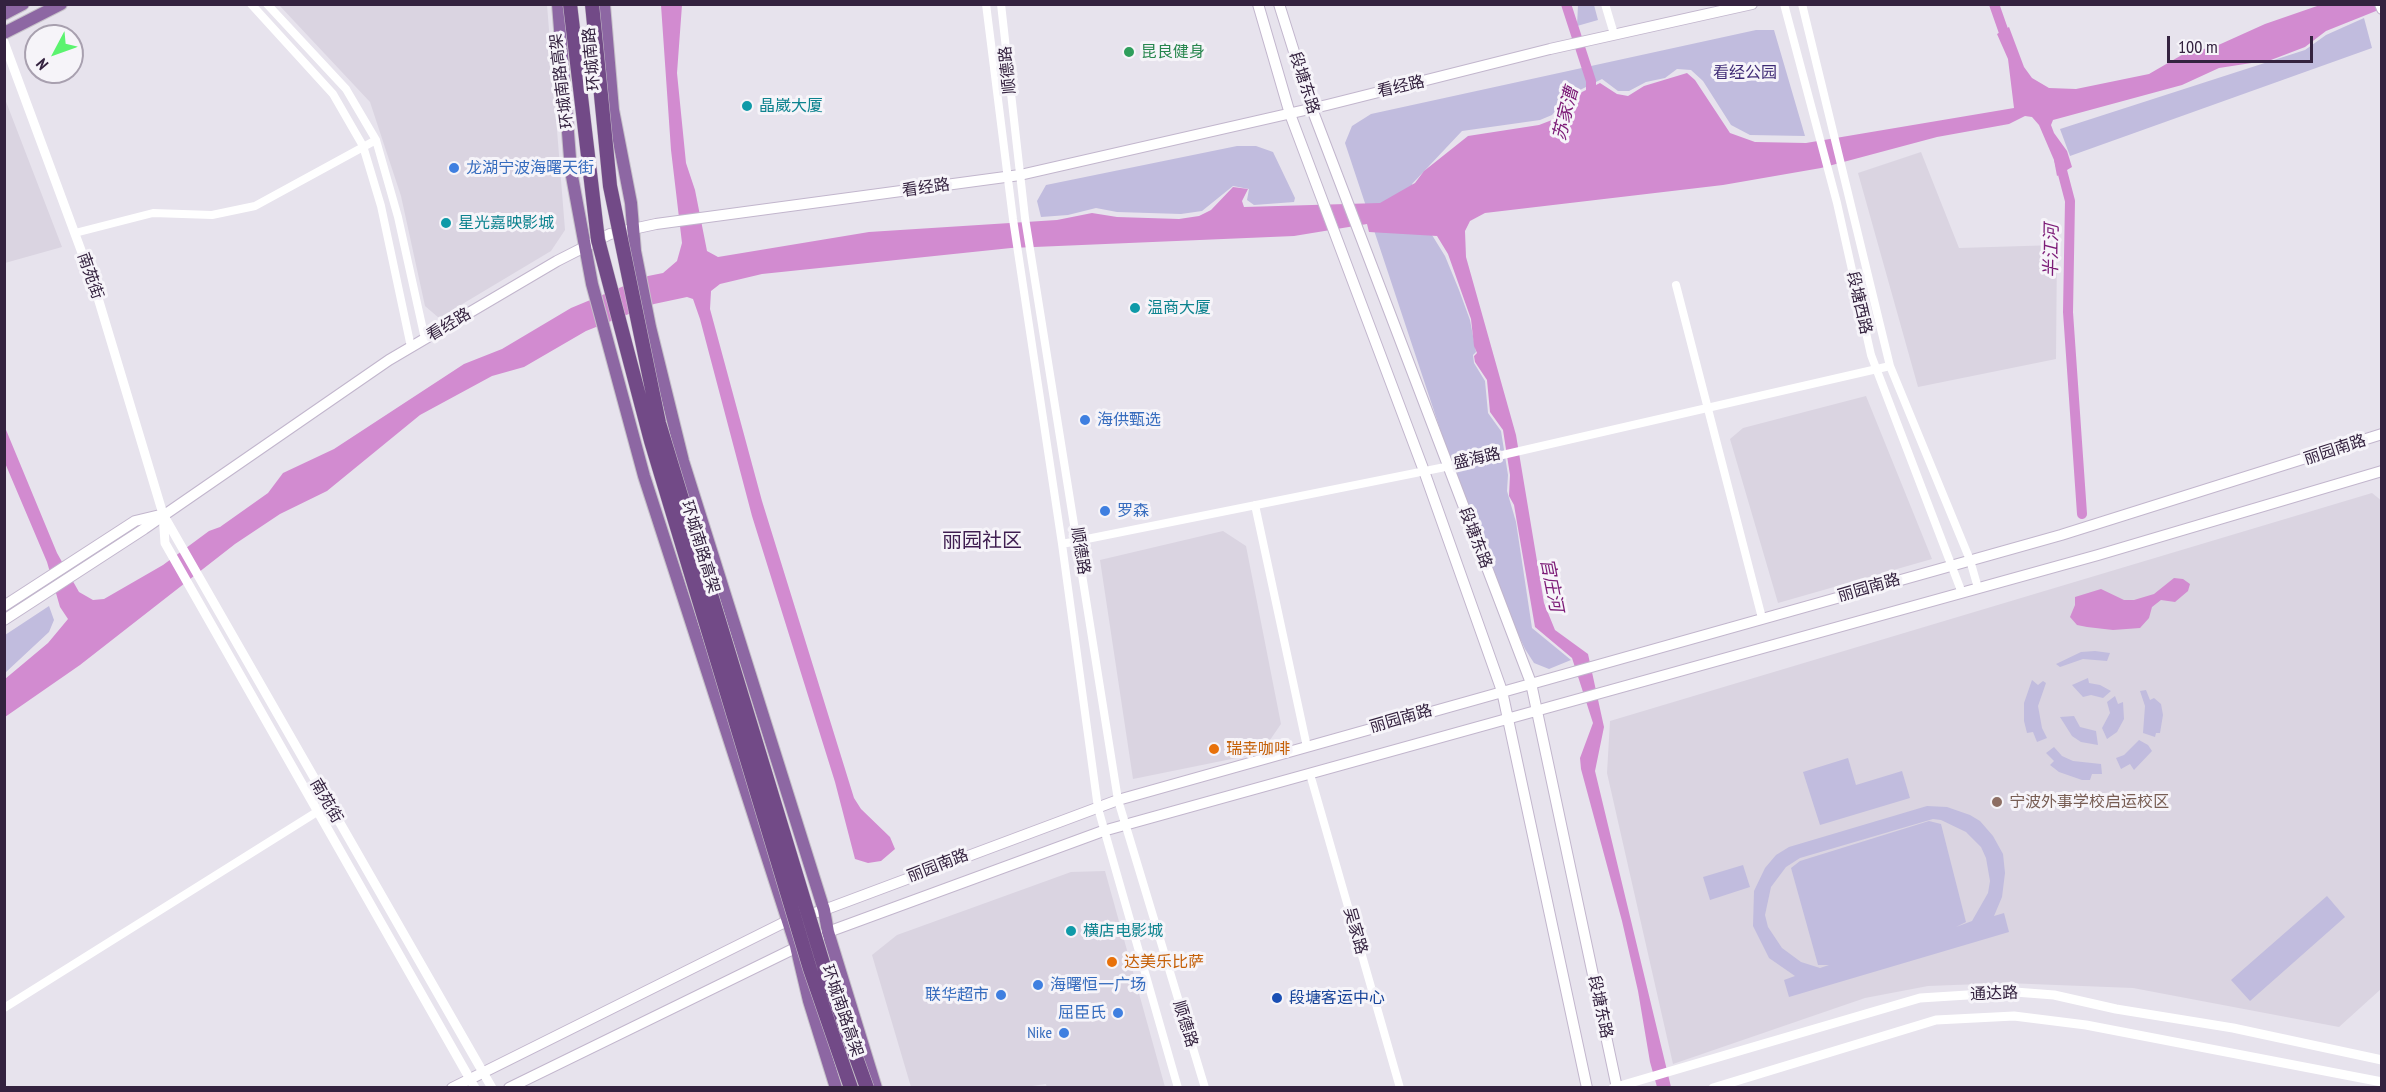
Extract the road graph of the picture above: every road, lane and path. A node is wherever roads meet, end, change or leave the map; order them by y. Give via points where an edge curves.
1 (23, 4) edge
2 (61, 4) edge
3 (250, 4) edge
4 (267, 4) edge
5 (558, 4) edge
6 (570, 4) edge
7 (592, 4) edge
8 (604, 4) edge
9 (986, 4) edge
10 (1001, 4) edge
11 (1258, 4) edge
12 (1279, 4) edge
13 (1605, 4) edge
14 (1752, 4) edge
15 (1784, 4) edge
16 (1802, 4) edge
17 (2380, 4) edge
18 (2382, 9) edge
19 (4, 14) edge
20 (4, 33) edge
21 (1614, 34) junction
22 (4, 42) edge
23 (1312, 109) junction
24 (1290, 114) junction
25 (376, 140) junction
26 (363, 146) junction
27 (1020, 176) junction
28 (1008, 177) junction
29 (633, 229) junction
30 (75, 233) junction
31 (585, 247) junction
32 (1676, 285) dead end
33 (425, 339) junction
34 (411, 348) junction
35 (1890, 366) junction
36 (1877, 370) junction
37 (1709, 407) junction
38 (2382, 434) edge
39 (1447, 466) junction
40 (1424, 471) junction
41 (2382, 471) edge
42 (1255, 505) junction
43 (163, 514) junction
44 (1078, 541) junction
45 (1062, 544) junction
46 (1970, 560) junction
47 (1953, 565) junction
48 (1978, 588) junction
49 (41, 590) junction
50 (1962, 593) junction
51 (4, 606) edge
52 (1762, 618) junction
53 (4, 620) edge
54 (1531, 683) junction
55 (1503, 691) junction
56 (1537, 712) junction
57 (1509, 720) junction
58 (1307, 747) junction
59 (1310, 774) junction
60 (1118, 801) junction
61 (328, 806) junction
62 (1098, 808) junction
63 (318, 812) junction
64 (1125, 824) junction
65 (1103, 831) junction
66 (824, 910) junction
67 (788, 921) junction
68 (828, 932) junction
69 (796, 946) junction
70 (4, 1008) edge
71 (2382, 1060) edge
72 (482, 1071) junction
73 (2382, 1082) edge
74 (472, 1083) edge
75 (1617, 1087) edge
76 (452, 1088) edge
77 (492, 1088) edge
78 (509, 1088) edge
79 (836, 1088) edge
80 (851, 1088) edge
81 (867, 1088) edge
82 (876, 1088) edge
83 (1178, 1088) edge
84 (1204, 1088) edge
85 (1400, 1088) edge
86 (1587, 1088) edge
87 (1713, 1088) edge

1 - 19 main road
2 - 20 main road
3 - 26 street via 333,94
4 - 25 street via 346,89
5 - 31 main road, 环城南路 via 571,171
6 - 80 highway, 环城南路高架, bridge via 598,240 651,441 807,958
7 - 81 highway, 环城南路高架, bridge via 610,186 659,423 826,973
8 - 29 main road, 环城南路 via 613,110
9 - 28 street, 顺德路
10 - 27 street, 顺德路
11 - 24 main road, 段塘东路
12 - 23 main road, 段塘东路
13 - 21 street
14 - 21 main road, 看经路
15 - 36 street, 段塘西路
16 - 35 street, 段塘西路
17 - 18 main road
21 - 23 main road, 看经路
22 - 30 street, 南苑街
23 - 24 main road, 看经路
23 - 39 main road, 段塘东路
24 - 27 main road, 看经路
24 - 40 main road, 段塘东路
25 - 26 street
25 - 33 street
26 - 30 street via 255,206 212,215 153,213
26 - 34 street via 381,206
27 - 28 main road, 看经路
27 - 44 street, 顺德路
28 - 29 main road, 看经路
28 - 45 street, 顺德路
29 - 31 main road, 看经路 via 610,234
29 - 66 main road, 环城南路 via 650,327 682,461
30 - 43 street, 南苑街
31 - 33 main road, 看经路
31 - 67 main road, 环城南路 via 644,476
32 - 37 street
33 - 34 main road, 看经路
34 - 43 main road, 看经路
35 - 36 street, 盛海路
35 - 46 street, 段塘西路
36 - 37 street, 盛海路
36 - 47 street, 段塘西路
37 - 39 street, 盛海路
37 - 52 street
38 - 46 main road, 丽园南路
39 - 40 street, 盛海路
39 - 54 main road, 段塘东路
40 - 42 street, 盛海路
40 - 55 main road, 段塘东路
41 - 48 main road, 丽园南路
42 - 44 street, 盛海路
42 - 58 street
43 - 49 main road, 看经路
43 - 61 street, 南苑街
43 - 63 street, 南苑街 via 166,546
44 - 45 street, 盛海路
44 - 60 street, 顺德路
45 - 62 street, 顺德路
46 - 47 main road, 丽园南路
46 - 48 street, 段塘西路
47 - 50 street, 段塘西路
47 - 52 main road, 丽园南路
48 - 50 main road, 丽园南路
49 - 51 main road, 看经路
49 - 53 main road, 看经路
50 - 56 main road, 丽园南路
52 - 54 main road, 丽园南路
54 - 55 main road, 丽园南路
54 - 56 main road, 段塘东路
55 - 57 main road, 段塘东路
55 - 58 main road, 丽园南路
56 - 57 main road, 丽园南路
56 - 75 main road, 段塘东路
57 - 59 main road, 丽园南路
57 - 86 main road, 段塘东路
58 - 60 main road, 丽园南路
59 - 64 main road, 丽园南路
59 - 85 street, 吴家路
60 - 62 main road, 丽园南路
60 - 64 street, 顺德路
61 - 63 street
61 - 72 street, 南苑街
62 - 65 street, 顺德路
62 - 66 main road, 丽园南路
63 - 70 street
63 - 74 street, 南苑街
64 - 65 main road, 丽园南路
64 - 84 street, 顺德路
65 - 68 main road, 丽园南路
65 - 83 street, 顺德路
66 - 67 main road, 丽园南路
66 - 68 main road, 环城南路
67 - 69 main road, 环城南路
67 - 72 main road, 丽园南路
68 - 69 main road, 丽园南路
68 - 82 main road, 环城南路
69 - 78 main road, 丽园南路
69 - 79 main road, 环城南路
71 - 75 street, 通达路 via 2233,1028 2054,995 2015,992 1920,998
72 - 74 main road, 丽园南路
72 - 77 street, 南苑街
73 - 87 street, 通达路 via 2086,1025 2013,1016 1936,1020
74 - 76 main road, 丽园南路

